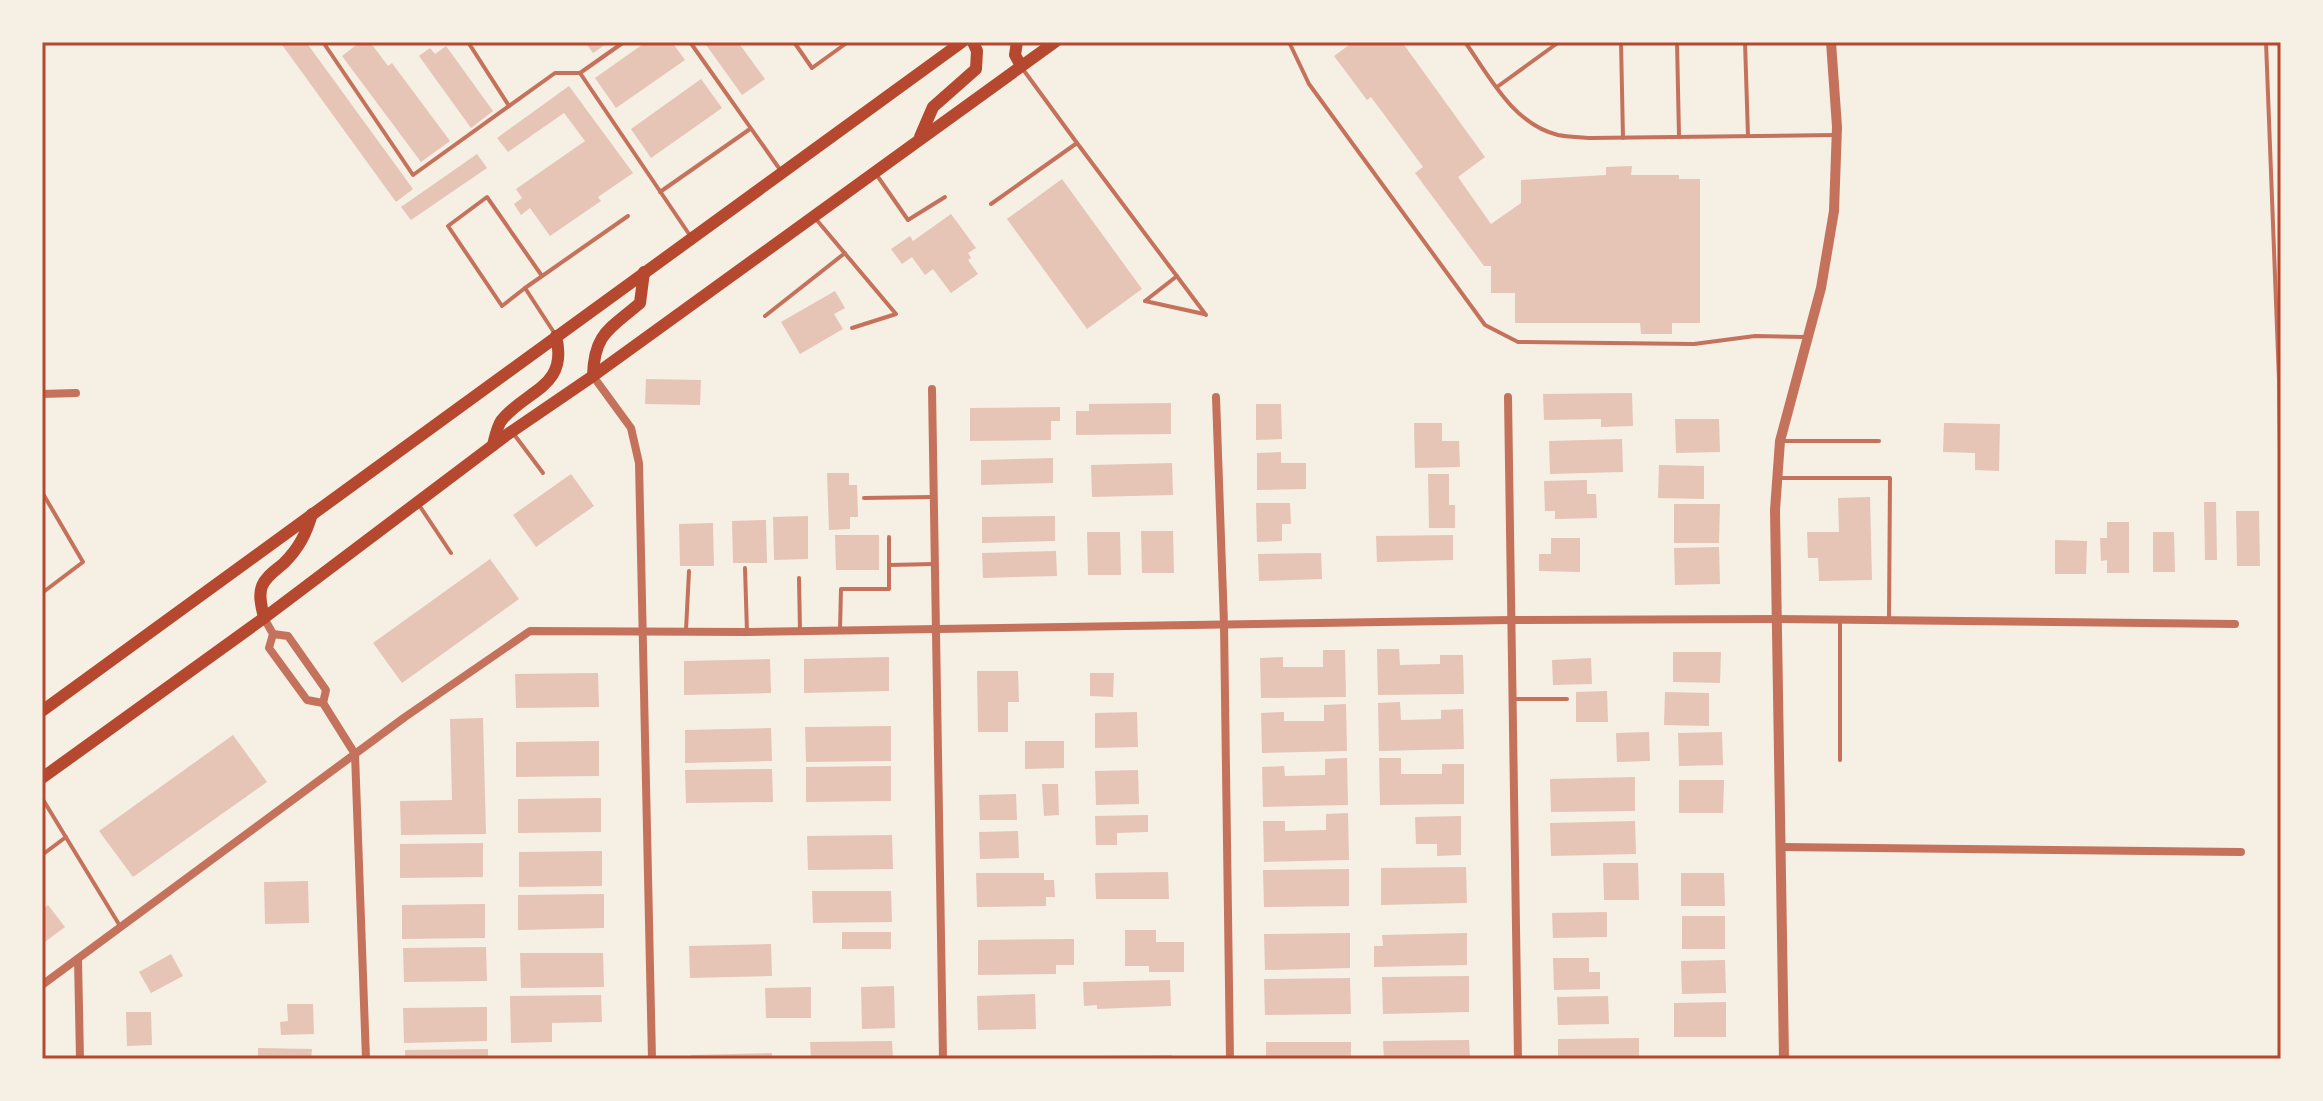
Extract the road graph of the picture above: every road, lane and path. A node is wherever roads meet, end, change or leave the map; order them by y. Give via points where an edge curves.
1 (323, 42) edge
2 (468, 42) edge
3 (624, 42) edge
4 (690, 42) edge
5 (794, 42) edge
6 (848, 42) edge
7 (962, 42) edge
8 (973, 42) edge
9 (1017, 42) edge
10 (1055, 42) edge
11 (1289, 42) edge
12 (1559, 42) edge
13 (1621, 42) edge
14 (1677, 42) edge
15 (1745, 42) edge
16 (1831, 42) edge
17 (2266, 42) edge
18 (2279, 42) edge
19 (1467, 43) edge
20 (2281, 54) edge
21 (1021, 66) junction
22 (580, 73) junction
23 (1497, 87) junction
24 (509, 106) junction
25 (751, 128) junction
26 (1837, 135) junction
27 (1748, 136) junction
28 (1679, 137) junction
29 (1623, 138) junction
30 (919, 140) junction
31 (1077, 143) junction
32 (875, 172) junction
33 (782, 173) junction
34 (660, 192) junction
35 (945, 197) dead end
36 (991, 204) dead end
37 (628, 216) dead end
38 (814, 216) junction
39 (691, 238) junction
40 (845, 253) junction
41 (644, 272) junction
42 (542, 276) junction
43 (1177, 276) junction
44 (525, 288) junction
45 (765, 316) dead end
46 (852, 328) dead end
47 (556, 336) junction
48 (1808, 338) junction
49 (593, 376) junction
50 (932, 389) dead end
51 (76, 393) dead end
52 (42, 394) edge
53 (1216, 397) dead end
54 (1508, 397) dead end
55 (511, 431) junction
56 (1780, 441) junction
57 (1879, 441) dead end
58 (493, 445) junction
59 (543, 473) dead end
60 (1778, 478) junction
61 (42, 492) edge
62 (933, 497) junction
63 (864, 498) dead end
64 (417, 502) junction
65 (312, 514) junction
66 (2281, 519) edge
67 (889, 537) dead end
68 (451, 553) dead end
69 (934, 564) junction
70 (889, 565) junction
71 (745, 568) dead end
72 (689, 571) dead end
73 (799, 578) dead end
74 (42, 593) edge
75 (264, 618) junction
76 (1777, 619) junction
77 (1840, 619) junction
78 (1511, 620) junction
79 (1889, 620) junction
80 (1224, 624) junction
81 (2235, 624) dead end
82 (936, 629) junction
83 (686, 630) junction
84 (840, 630) junction
85 (643, 631) junction
86 (800, 631) junction
87 (747, 632) junction
88 (273, 634) junction
89 (1512, 699) junction
90 (1567, 699) dead end
91 (323, 703) junction
92 (42, 711) edge
93 (355, 754) junction
94 (1840, 760) dead end
95 (42, 778) edge
96 (42, 798) edge
97 (66, 837) junction
98 (1781, 847) junction
99 (2241, 852) dead end
100 (42, 855) edge
101 (121, 928) junction
102 (78, 959) junction
103 (42, 985) edge
104 (80, 1059) edge
105 (366, 1059) edge
106 (652, 1059) edge
107 (943, 1059) edge
108 (1230, 1059) edge
109 (1518, 1059) edge
110 (1784, 1059) edge

1 - 24 lane via 413,175
2 - 24 lane
3 - 22 lane
4 - 25 lane
5 - 6 lane via 812,68
7 - 33 main road
8 - 30 main road via 976,69 933,107
9 - 21 main road via 1015,55
10 - 21 main road
11 - 48 lane via 1309,84 1485,325 1518,342 1694,344 1755,336
12 - 23 lane
13 - 29 lane
14 - 28 lane
15 - 27 lane
16 - 26 street
17 - 66 lane
18 - 20 lane
19 - 23 lane
21 - 30 main road
21 - 31 lane
22 - 24 lane via 555,73
22 - 34 lane
23 - 29 lane via 1531,124 1558,135
25 - 33 lane
25 - 34 lane
26 - 27 lane
26 - 48 street via 1834,211
27 - 28 lane
28 - 29 lane
30 - 32 main road
31 - 36 lane
31 - 43 lane
32 - 35 lane via 908,220
32 - 38 main road
33 - 39 main road
34 - 39 lane
37 - 42 lane
38 - 40 lane
38 - 49 main road
39 - 41 main road
40 - 45 lane
40 - 46 lane via 896,314
41 - 47 main road
41 - 49 main road via 640,303 598,341
42 - 44 lane
42 - 44 lane via 487,197 448,226 502,306
43 - 43 lane via 1184,286 1206,315 1145,301
44 - 47 lane
47 - 58 main road via 557,369 500,422
47 - 65 main road
48 - 56 street
49 - 55 main road
49 - 85 street via 631,428 639,463
50 - 62 street
51 - 52 street
53 - 80 street
54 - 78 street
55 - 58 main road
55 - 59 lane
56 - 57 lane
56 - 60 street
58 - 64 main road
60 - 76 street
60 - 79 lane via 1890,478
61 - 74 lane via 83,562
62 - 63 lane
62 - 69 street
64 - 68 lane
64 - 75 main road
65 - 75 main road via 296,550 262,587
65 - 92 main road
67 - 70 lane
69 - 70 lane
69 - 82 street
70 - 84 lane via 889,589 841,589
71 - 87 lane
72 - 83 lane
73 - 86 lane
75 - 88 street
75 - 95 main road
76 - 77 street
76 - 78 street
76 - 98 street
77 - 79 street
77 - 94 lane
78 - 80 street
78 - 89 street
79 - 81 street
80 - 82 street
80 - 108 street
82 - 84 street
82 - 107 street
83 - 85 street
83 - 87 street
84 - 86 street
85 - 93 street via 530,631
85 - 106 street
86 - 87 street
88 - 91 street via 288,636 326,690
88 - 91 street via 269,648 286,672 307,700
89 - 90 lane
89 - 109 street
91 - 93 street
93 - 101 street
93 - 105 street
96 - 97 lane
97 - 100 lane
97 - 101 lane
98 - 99 street
98 - 110 street
101 - 102 street
102 - 103 street
102 - 104 street

